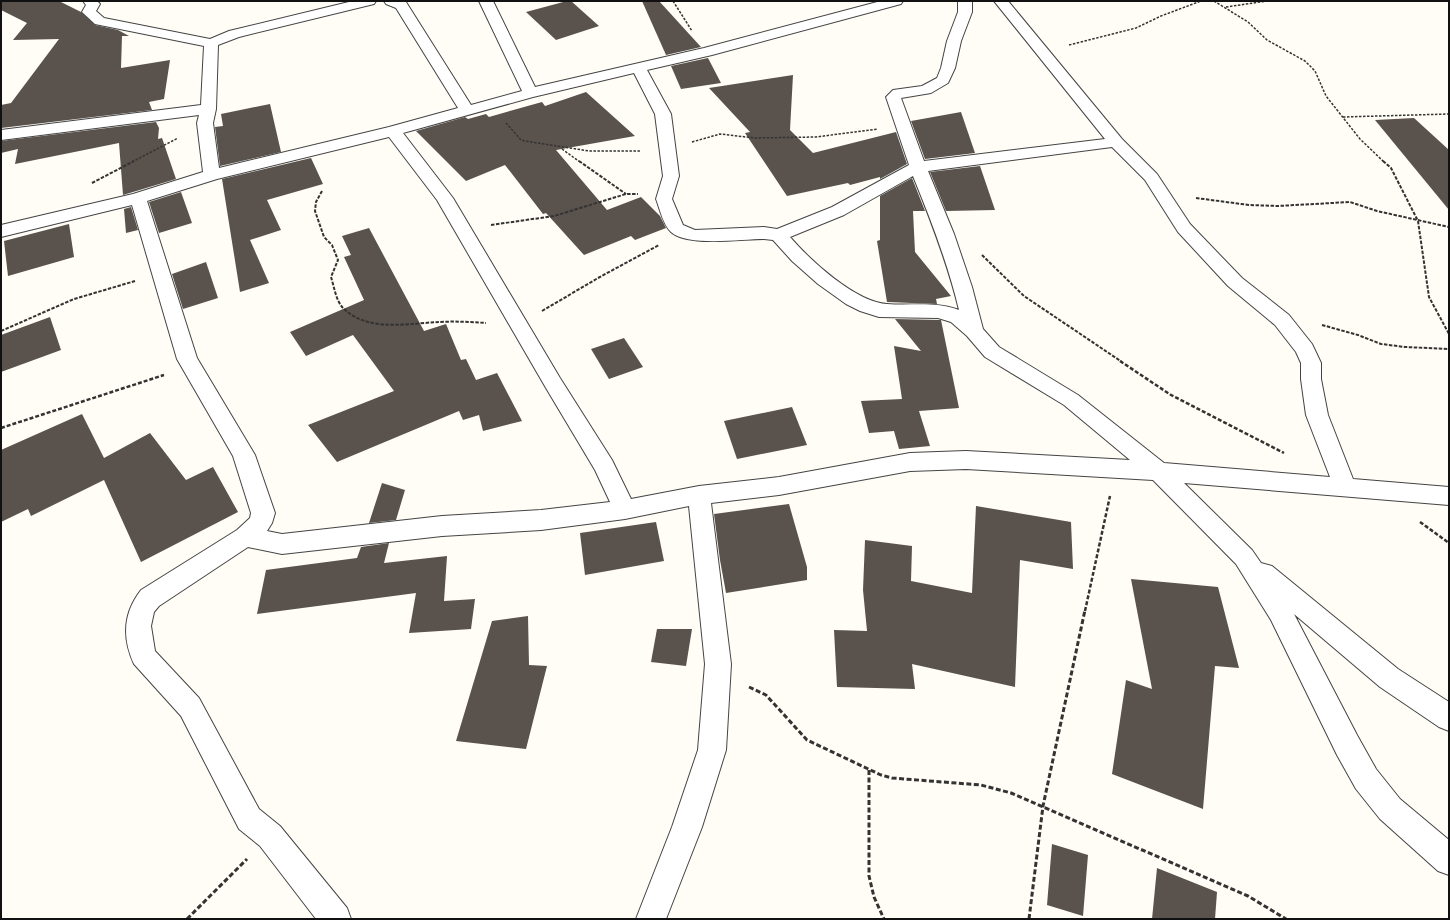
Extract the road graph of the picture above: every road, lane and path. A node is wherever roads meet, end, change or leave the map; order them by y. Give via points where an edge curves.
1 (90, 1) edge
2 (369, 1) edge
3 (391, 1) edge
4 (486, 1) edge
5 (673, 1) edge
6 (896, 1) edge
7 (965, 1) edge
8 (1001, 1) edge
9 (1201, 1) edge
10 (1214, 1) edge
11 (1267, 1) edge
12 (1347, 1) edge
13 (1385, 1) edge
14 (1225, 8) junction
15 (211, 42) junction
16 (1043, 51) junction
17 (707, 52) junction
18 (639, 69) junction
19 (530, 93) junction
20 (490, 105) junction
21 (466, 110) junction
22 (1449, 114) edge
23 (207, 116) junction
24 (1343, 117) junction
25 (903, 126) junction
26 (393, 131) junction
27 (1, 135) edge
28 (1116, 142) junction
29 (560, 148) junction
30 (668, 149) junction
31 (918, 167) junction
32 (212, 175) junction
33 (322, 191) dead end
34 (665, 192) junction
35 (626, 194) junction
36 (138, 198) junction
37 (1165, 198) junction
38 (64, 216) junction
39 (1418, 221) junction
40 (1449, 227) edge
41 (463, 229) junction
42 (1, 231) edge
43 (683, 233) junction
44 (945, 234) junction
45 (779, 235) junction
46 (160, 273) junction
47 (1278, 317) junction
48 (519, 325) junction
49 (1, 331) edge
50 (974, 331) junction
51 (1449, 334) edge
52 (1449, 349) edge
53 (191, 366) junction
54 (1, 428) edge
55 (1288, 455) dead end
56 (1116, 468) junction
57 (1158, 471) junction
58 (1345, 487) junction
59 (699, 495) junction
60 (1449, 496) edge
61 (625, 510) junction
62 (245, 537) junction
63 (1244, 557) junction
64 (717, 652) junction
65 (1449, 718) edge
66 (869, 770) junction
67 (1044, 806) junction
68 (270, 836) junction
69 (1449, 860) edge
70 (187, 919) edge
71 (336, 919) edge
72 (651, 919) edge
73 (884, 919) edge
74 (1029, 919) edge
75 (1286, 919) edge

1 - 15 street via 93,4 89,12 100,21
2 - 15 street
3 - 21 street via 401,5
4 - 19 street
5 - 17 path
6 - 17 street
7 - 25 street via 965,12 944,80 926,90 898,93 892,97
8 - 16 street
9 - 16 path via 1136,28
10 - 14 path
11 - 14 path
12 - 13 path
14 - 24 path via 1248,22 1267,40 1305,61 1315,71 1326,96
15 - 23 street
16 - 28 street
17 - 18 street
18 - 19 street
18 - 30 street via 663,114
19 - 20 street
20 - 21 street
20 - 29 path via 521,140
21 - 26 street
22 - 24 path
23 - 27 street
23 - 32 street
23 - 38 path via 75,193
24 - 39 path via 1360,139 1391,168
25 - 30 path via 816,137 755,138 720,134
25 - 31 street
26 - 32 street
26 - 41 street via 445,198
28 - 31 street
28 - 37 street via 1152,177
29 - 30 path via 648,152
29 - 35 path
30 - 34 street via 671,176
31 - 44 street
31 - 45 street via 838,211
32 - 36 street
33 - 48 path via 316,202 315,211 324,237 332,245 338,260 331,277 342,307 353,316 366,322 383,324 453,321
34 - 35 path
34 - 43 street via 664,200 676,228
35 - 41 path via 554,216
36 - 38 street
36 - 46 street
37 - 39 path via 1278,206 1350,202
37 - 47 street via 1184,228 1235,282
38 - 42 street
39 - 40 path
39 - 51 path via 1429,297
41 - 48 street
43 - 45 street via 696,236 764,233
43 - 48 path via 598,278
44 - 50 street
44 - 55 path via 978,252 1024,296 1050,315 1171,395
45 - 50 street via 786,245 818,274 856,301 878,310 935,311 954,315
46 - 49 path via 74,299
46 - 53 street
47 - 52 path via 1337,328 1381,344
47 - 58 street via 1305,349 1311,363 1317,415
48 - 61 street via 604,466
50 - 57 street via 992,352 1071,400
53 - 54 path
53 - 62 street via 244,455 263,514 260,523
56 - 57 street
56 - 59 street via 966,460 910,462 779,486
56 - 67 path
57 - 58 street
57 - 63 street
58 - 60 street
59 - 61 street
59 - 64 street
61 - 62 street via 541,520 442,526 282,544
62 - 68 street via 150,598 142,608 138,626 143,656 190,707 249,820
63 - 65 street via 1389,678
63 - 69 street via 1280,612 1366,779 1390,809
64 - 66 path via 737,681 766,695 807,740
64 - 72 street via 712,750 687,827
66 - 67 path via 892,778 981,785
66 - 73 path via 869,876 874,897
67 - 74 path
67 - 75 path via 1248,896
68 - 70 path
68 - 71 street

